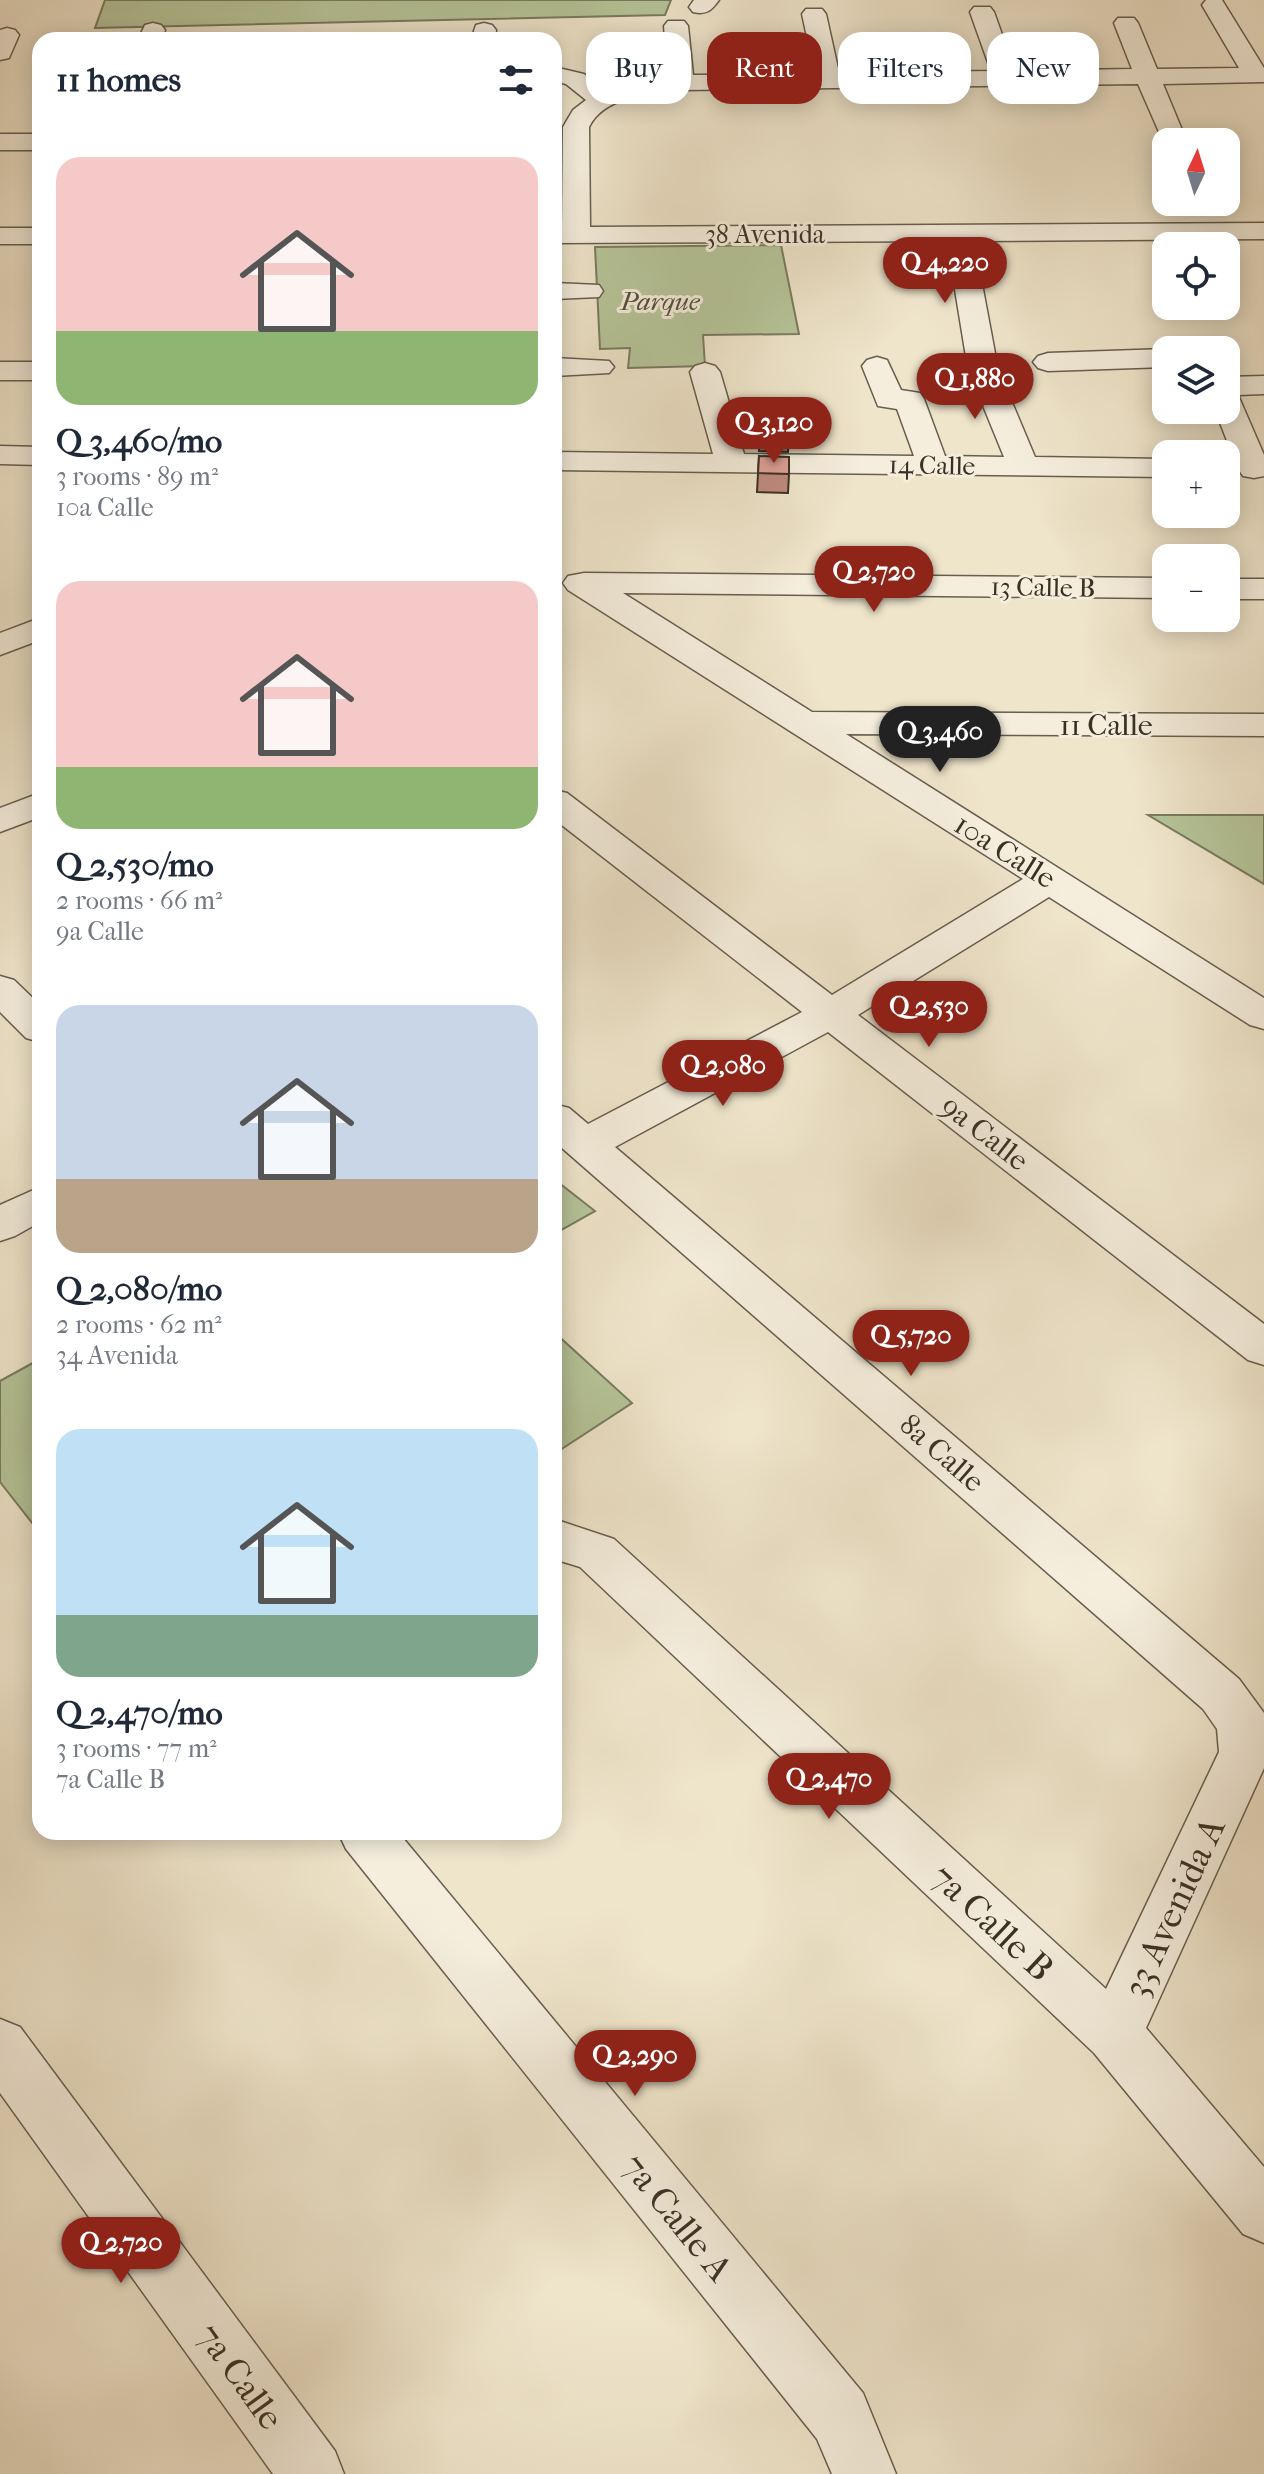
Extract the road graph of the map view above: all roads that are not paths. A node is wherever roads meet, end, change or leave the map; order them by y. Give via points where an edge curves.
1 (1214, 5) dead end
2 (982, 12) dead end
3 (814, 14) dead end
4 (1126, 23) dead end
5 (676, 26) dead end
6 (677, 32) edge
7 (989, 32) edge
8 (1260, 75) edge
9 (562, 76) edge
10 (1099, 76) edge
11 (1149, 76) junction
12 (987, 77) edge
13 (828, 79) junction
14 (691, 83) edge
15 (586, 88) edge
16 (596, 104) edge
17 (1169, 128) edge
18 (565, 133) edge
19 (0, 142) edge
20 (32, 142) edge
21 (1264, 231) edge
22 (959, 233) junction
23 (565, 235) edge
24 (0, 236) edge
25 (32, 236) edge
26 (562, 291) edge
27 (589, 291) dead end
28 (1152, 358) edge
29 (1048, 362) dead end
30 (877, 366) dead end
31 (562, 367) edge
32 (599, 367) dead end
33 (0, 371) edge
34 (32, 371) edge
35 (705, 372) dead end
36 (1264, 385) edge
37 (1240, 386) edge
38 (1234, 424) edge
39 (0, 455) edge
40 (32, 456) edge
41 (562, 461) edge
42 (731, 462) junction
43 (933, 465) junction
44 (1023, 466) junction
45 (1152, 468) edge
46 (1248, 469) edge
47 (569, 584) edge
48 (1152, 588) edge
49 (1240, 589) edge
50 (1264, 589) edge
51 (32, 613) edge
52 (0, 626) edge
53 (32, 631) edge
54 (0, 645) edge
55 (804, 723) junction
56 (1264, 725) edge
57 (32, 807) edge
58 (562, 807) edge
59 (0, 821) edge
60 (1049, 880) junction
61 (0, 989) edge
62 (830, 1014) junction
63 (1264, 1016) edge
64 (32, 1021) edge
65 (570, 1131) edge
66 (32, 1207) edge
67 (0, 1225) edge
68 (1264, 1348) edge
69 (575, 1546) edge
70 (1221, 1694) joint
71 (372, 1840) edge
72 (1114, 2034) junction
73 (0, 2046) edge
74 (1264, 2213) edge
75 (312, 2474) edge
76 (864, 2474) edge

1 - 8 street
2 - 7 street
3 - 13 street
4 - 11 street
5 - 6 street
8 - 11 street
9 - 15 street
10 - 11 street
11 - 17 street
12 - 13 street
13 - 14 street
16 - 18 street
18 - 23 street
19 - 20 street
21 - 22 street, 38 Avenida
22 - 23 street, 38 Avenida
22 - 44 street, 14 Calle via 983,369
24 - 25 street
26 - 27 street
28 - 29 street
30 - 43 street via 889,400 909,399
31 - 32 street
33 - 34 street
35 - 42 street
36 - 37 street
38 - 46 street
39 - 40 street
41 - 42 street, 14 Calle
42 - 43 street, 14 Calle
43 - 44 street, 14 Calle
44 - 45 street, 14 Calle
47 - 48 street, 13 Calle B
47 - 55 street, 10a Calle
49 - 50 street
51 - 52 street
53 - 54 street
55 - 56 street, 11 Calle
55 - 60 street, 10a Calle
57 - 59 street
58 - 62 street, 9a Calle
60 - 62 street
60 - 63 street, 10a Calle
61 - 64 street
62 - 65 street
62 - 68 street, 9a Calle
65 - 70 street, 8a Calle
66 - 67 street
69 - 72 street, 7a Calle B
70 - 72 street, 33 Avenida A via 1243,1723 1245,1752
71 - 76 street, 7a Calle A via 840,2416
72 - 74 street, 7a Calle B
73 - 75 street, 7a Calle

